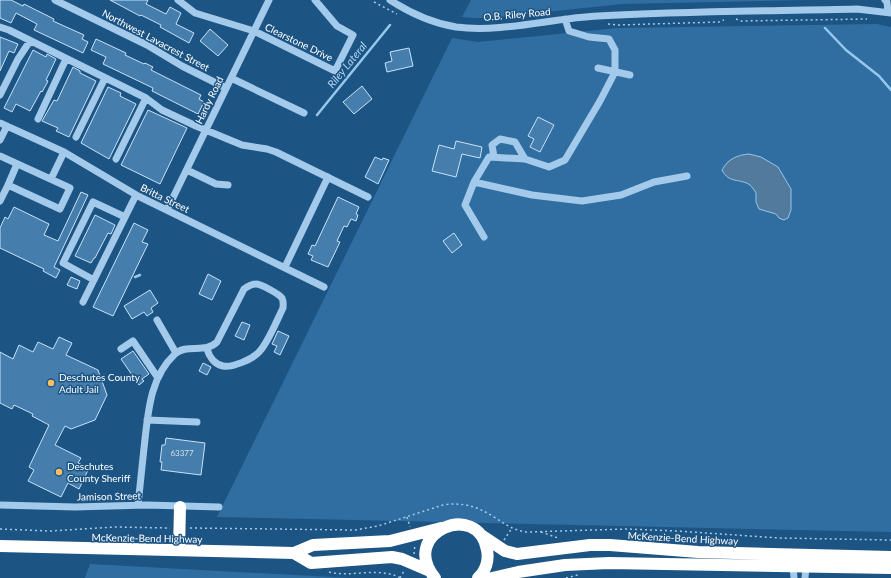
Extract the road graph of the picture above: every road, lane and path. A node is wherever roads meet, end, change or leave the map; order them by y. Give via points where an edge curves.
1 (55, 0) edge
2 (178, 0) edge
3 (269, 0) edge
4 (315, 0) edge
5 (390, 0) edge
6 (885, 0) edge
7 (374, 2) dead end
8 (890, 12) edge
9 (398, 14) dead end
10 (735, 19) dead end
11 (870, 19) dead end
12 (565, 20) junction
13 (725, 20) dead end
14 (606, 23) dead end
15 (0, 28) edge
16 (254, 31) junction
17 (30, 41) junction
18 (66, 58) junction
19 (598, 68) dead end
20 (615, 72) junction
21 (630, 75) dead end
22 (105, 78) junction
23 (231, 78) junction
24 (226, 88) junction
25 (0, 95) edge
26 (146, 98) junction
27 (304, 113) dead end
28 (38, 119) dead end
29 (0, 123) edge
30 (7, 126) junction
31 (206, 129) junction
32 (76, 137) dead end
33 (0, 140) edge
34 (64, 152) junction
35 (0, 156) edge
36 (494, 157) junction
37 (116, 159) dead end
38 (524, 159) junction
39 (17, 164) junction
40 (187, 170) junction
41 (687, 176) dead end
42 (328, 178) junction
43 (51, 179) junction
44 (474, 182) junction
45 (8, 185) junction
46 (228, 185) dead end
47 (136, 195) junction
48 (368, 197) dead end
49 (0, 201) edge
50 (167, 210) junction
51 (125, 217) junction
52 (484, 238) dead end
53 (285, 267) junction
54 (94, 280) junction
55 (324, 287) dead end
56 (83, 302) dead end
57 (157, 320) dead end
58 (207, 348) junction
59 (121, 350) dead end
60 (176, 353) junction
61 (158, 378) junction
62 (147, 420) junction
63 (197, 422) dead end
64 (0, 505) edge
65 (138, 505) junction
66 (180, 507) junction
67 (219, 507) dead end
68 (407, 517) dead end
69 (441, 528) junction
70 (412, 535) junction
71 (480, 535) junction
72 (0, 546) edge
73 (179, 550) junction
74 (294, 553) junction
75 (891, 557) edge
76 (409, 562) junction
77 (891, 568) edge
78 (794, 572) edge
79 (806, 572) edge
80 (331, 573) dead end
81 (432, 575) edge
82 (579, 575) dead end
83 (401, 578) edge
84 (478, 578) edge
85 (492, 578) edge
86 (566, 578) edge

1 - 24 street, Northwest Lavacrest Street via 147,45
2 - 16 street, Clearstone Drive via 195,13
3 - 16 street, Hardy Road
4 - 16 street, Clearstone Drive via 337,26 353,35 335,71
5 - 12 street, O.B. Riley Road via 416,15 457,27 500,27
6 - 8 street
7 - 9 path
8 - 12 street, O.B. Riley Road via 858,9 768,11 596,16
10 - 11 path
12 - 20 street via 569,31 609,39 615,50
13 - 14 path via 618,25
15 - 17 street
16 - 23 street, Hardy Road
17 - 18 street
17 - 25 street
18 - 22 street
18 - 28 street
19 - 20 street
20 - 21 street
20 - 38 street via 565,160 549,167
22 - 26 street
22 - 32 street
23 - 24 street, Hardy Road
23 - 27 street
24 - 31 street, Hardy Road
26 - 31 street via 162,110
26 - 37 street
29 - 30 street, Britta Street
30 - 33 street
30 - 34 street, Britta Street
31 - 40 street, Hardy Road
31 - 42 street via 229,141 272,151
34 - 43 street
34 - 47 street, Britta Street
35 - 39 street
36 - 38 street
36 - 38 street via 492,146 500,139 515,142
36 - 44 street via 489,157
39 - 43 street
39 - 45 street
40 - 46 street via 216,184
40 - 50 street, Hardy Road
41 - 44 street via 654,182 621,195 582,201 537,196
42 - 48 street
42 - 53 street
43 - 45 street via 70,188 60,209
44 - 52 street via 465,205
45 - 49 street
47 - 50 street, Britta Street
47 - 51 street
50 - 53 street, Britta Street
51 - 54 street
51 - 54 street via 93,202 63,263
53 - 55 street, Britta Street
54 - 56 street
57 - 60 street
58 - 58 street via 217,342 244,289 249,285 258,284 282,299 284,303 264,345 251,358 222,366 209,356
58 - 60 street via 186,349
59 - 61 street via 133,342
60 - 61 street
61 - 62 street
62 - 63 street
62 - 65 street
64 - 65 street, Jamison Street
65 - 66 street, Jamison Street
66 - 67 street, Jamison Street
66 - 73 highway
68 - 70 path
69 - 70 highway, McKenzie-Bend Highway
69 - 71 highway, McKenzie-Bend Highway via 451,524 462,524
69 - 81 highway via 433,535 425,552
70 - 74 highway, McKenzie-Bend Highway via 390,541 312,546
70 - 76 path via 416,546
71 - 75 highway, McKenzie-Bend Highway via 499,548 517,554 596,545 698,552
71 - 84 highway via 486,544 488,555 486,566
72 - 73 highway, McKenzie-Bend Highway
73 - 74 highway, McKenzie-Bend Highway
74 - 76 highway, McKenzie-Bend Highway via 311,563 392,558
76 - 81 highway, McKenzie-Bend Highway
76 - 83 path
77 - 79 highway
78 - 79 highway
78 - 85 highway via 608,563 565,565
80 - 83 path via 348,576 384,572
82 - 86 path

